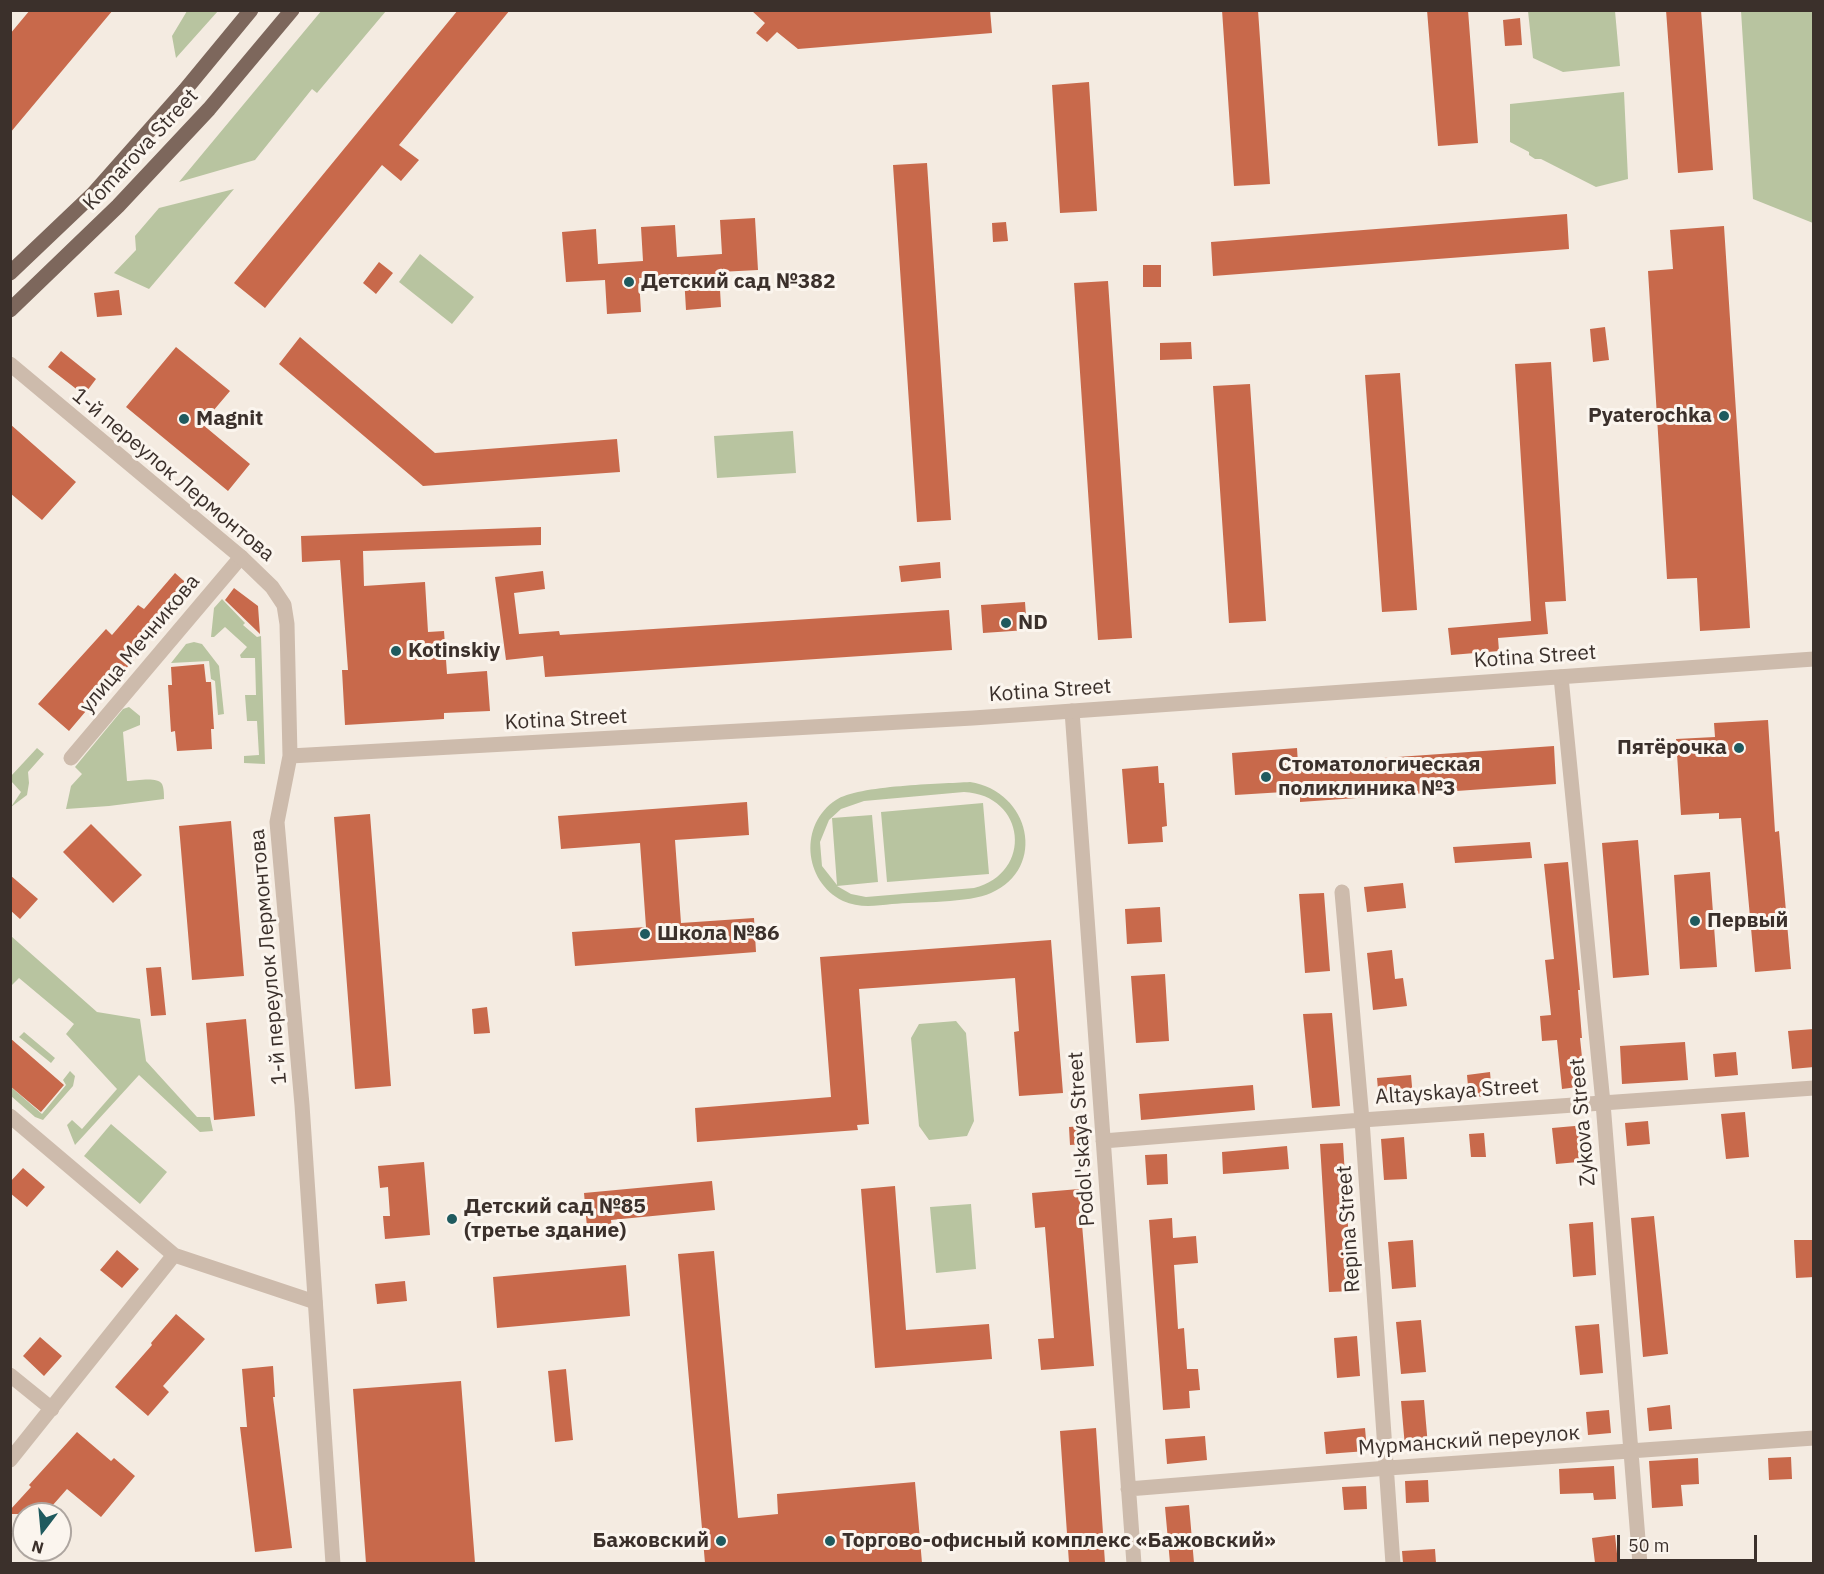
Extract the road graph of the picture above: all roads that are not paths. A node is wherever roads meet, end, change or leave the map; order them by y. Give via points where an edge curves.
1 (251, 10) edge
2 (292, 10) edge
3 (10, 273) edge
4 (10, 310) edge
5 (10, 364) edge
6 (241, 558) junction
7 (1814, 659) edge
8 (1561, 677) junction
9 (1072, 711) junction
10 (290, 756) junction
11 (71, 758) dead end
12 (1342, 892) dead end
13 (1814, 1088) edge
14 (1603, 1103) junction
15 (10, 1116) edge
16 (1362, 1120) junction
17 (1103, 1141) junction
18 (174, 1255) junction
19 (315, 1302) junction
20 (10, 1375) edge
21 (51, 1409) junction
22 (1814, 1438) edge
23 (1631, 1450) junction
24 (10, 1460) edge
25 (1388, 1468) junction
26 (1128, 1489) junction
27 (333, 1563) edge
28 (1134, 1563) edge
29 (1394, 1563) edge
30 (1640, 1563) edge

1 - 3 main road, Komarova Street via 93,194
2 - 4 main road, Komarova Street via 209,110 118,206
5 - 6 street, 1-й переулок Лермонтова
6 - 10 street, 1-й переулок Лермонтова via 272,587 284,605
6 - 11 street, улица Мечникова
7 - 8 street, Kotina Street
8 - 9 street, Kotina Street
8 - 14 street, Zykova Street
9 - 10 street, Kotina Street
9 - 17 street, Podol'skaya Street
10 - 19 street, 1-й переулок Лермонтова via 277,822
12 - 16 street, Repina Street
13 - 14 street, Altayskaya Street
14 - 16 street, Altayskaya Street
14 - 23 street, Zykova Street
15 - 18 street
16 - 17 street, Altayskaya Street
16 - 25 street, Repina Street
17 - 26 street, Podol'skaya Street
18 - 19 street
18 - 21 street
19 - 27 street, 1-й переулок Лермонтова
20 - 21 street
21 - 24 street
22 - 23 street, Мурманский переулок
23 - 25 street, Мурманский переулок
23 - 30 street, Zykova Street
25 - 26 street, Мурманский переулок
25 - 29 street, Repina Street
26 - 28 street, Podol'skaya Street

